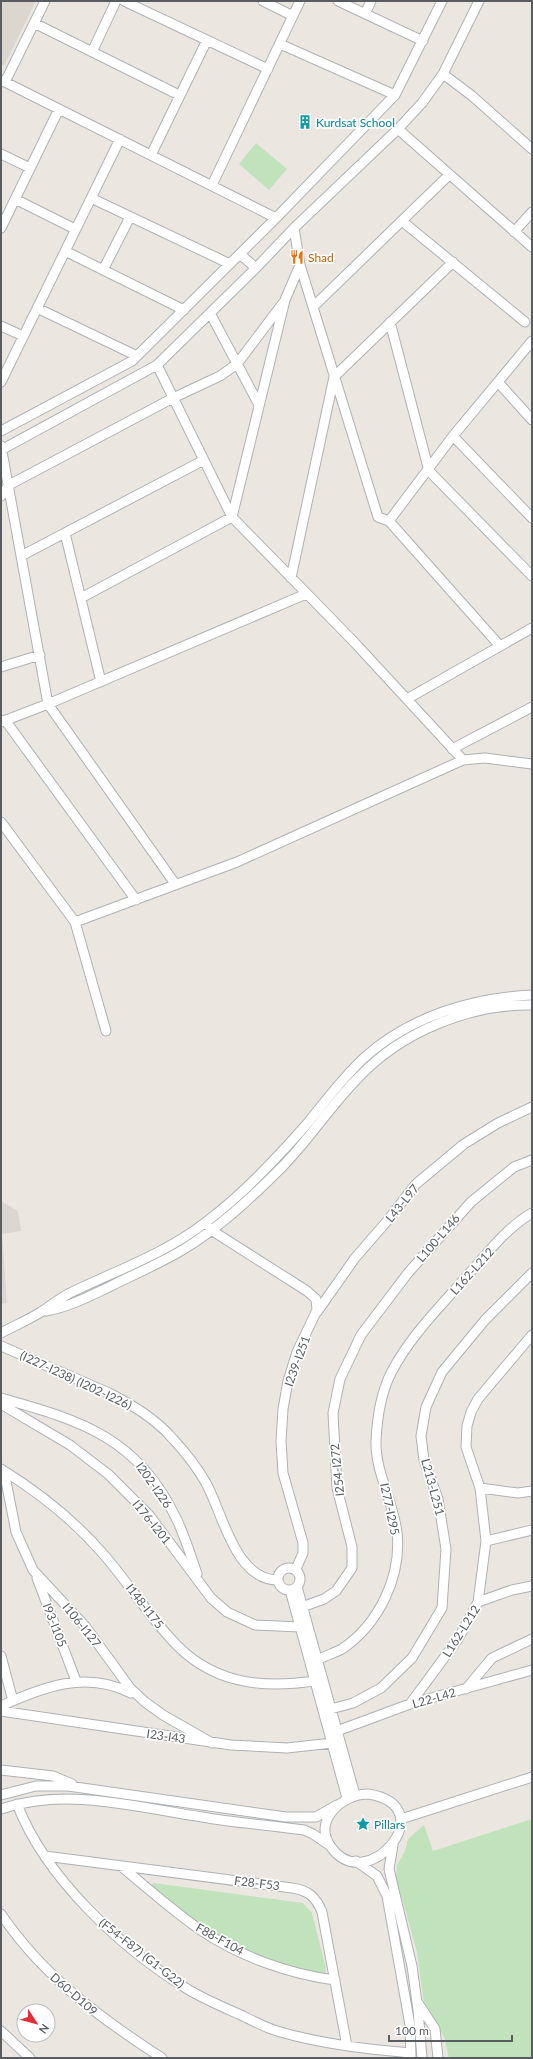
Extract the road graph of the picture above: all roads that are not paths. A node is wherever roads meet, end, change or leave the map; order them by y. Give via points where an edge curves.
1 (45, 1) edge
2 (116, 1) edge
3 (124, 1) edge
4 (263, 1) edge
5 (300, 1) edge
6 (338, 1) edge
7 (371, 1) edge
8 (442, 1) edge
9 (479, 1) edge
10 (365, 14) junction
11 (293, 16) junction
12 (34, 23) junction
13 (207, 40) junction
14 (423, 40) junction
15 (280, 44) junction
16 (92, 52) junction
17 (268, 69) junction
18 (443, 74) junction
19 (3, 81) edge
20 (179, 95) junction
21 (394, 95) junction
22 (59, 109) junction
23 (398, 129) junction
24 (120, 139) junction
25 (532, 149) edge
26 (1, 154) edge
27 (151, 155) junction
28 (30, 168) junction
29 (449, 175) junction
30 (212, 185) junction
31 (91, 198) junction
32 (15, 200) junction
33 (532, 212) edge
34 (130, 217) junction
35 (276, 218) junction
36 (402, 221) junction
37 (1, 228) edge
38 (294, 228) junction
39 (75, 229) junction
40 (514, 232) junction
41 (532, 247) edge
42 (65, 251) junction
43 (240, 254) junction
44 (453, 262) junction
45 (230, 264) junction
46 (300, 265) junction
47 (256, 268) junction
48 (103, 270) junction
49 (286, 300) junction
50 (313, 307) junction
51 (37, 308) junction
52 (184, 310) junction
53 (210, 313) junction
54 (390, 322) junction
55 (525, 322) dead end
56 (1, 326) edge
57 (23, 336) junction
58 (532, 340) edge
59 (137, 356) junction
60 (237, 364) junction
61 (157, 365) junction
62 (334, 377) junction
63 (1, 382) edge
64 (498, 382) junction
65 (173, 398) junction
66 (259, 404) junction
67 (532, 420) edge
68 (1, 432) edge
69 (454, 436) junction
70 (1, 449) edge
71 (204, 460) junction
72 (429, 471) junction
73 (9, 486) junction
74 (1, 496) edge
75 (232, 516) junction
76 (532, 518) edge
77 (389, 521) junction
78 (65, 533) junction
79 (21, 556) junction
80 (532, 576) edge
81 (291, 578) junction
82 (306, 594) junction
83 (81, 598) junction
84 (532, 628) edge
85 (500, 646) junction
86 (40, 655) junction
87 (1, 667) edge
88 (101, 682) junction
89 (406, 699) junction
90 (48, 704) junction
91 (532, 707) edge
92 (3, 721) edge
93 (452, 748) junction
94 (463, 760) junction
95 (532, 764) edge
96 (1, 822) edge
97 (176, 885) junction
98 (136, 900) junction
99 (75, 922) junction
100 (532, 995) edge
101 (532, 1004) edge
102 (106, 1031) dead end
103 (532, 1107) edge
104 (532, 1160) edge
105 (532, 1213) edge
106 (208, 1226) junction
107 (532, 1273) edge
108 (316, 1314) junction
109 (1, 1333) edge
110 (416, 1333) joint
111 (361, 1334) joint
112 (532, 1336) edge
113 (1, 1346) edge
114 (1, 1398) edge
115 (1, 1404) edge
116 (2, 1470) edge
117 (480, 1488) junction
118 (532, 1491) edge
119 (532, 1530) edge
120 (486, 1541) junction
121 (296, 1569) junction
122 (33, 1570) junction
123 (278, 1580) junction
124 (200, 1583) junction
125 (532, 1586) edge
126 (293, 1589) junction
127 (478, 1602) junction
128 (302, 1607) junction
129 (300, 1627) junction
130 (532, 1639) edge
131 (1, 1656) edge
132 (317, 1660) junction
133 (532, 1670) edge
134 (76, 1681) junction
135 (314, 1681) junction
136 (466, 1689) junction
137 (138, 1696) junction
138 (13, 1701) junction
139 (410, 1704) junction
140 (1, 1706) edge
141 (331, 1709) junction
142 (1, 1711) edge
143 (337, 1731) junction
144 (212, 1742) junction
145 (332, 1744) junction
146 (1, 1770) edge
147 (532, 1777) edge
148 (80, 1787) junction
149 (1, 1795) edge
150 (351, 1797) junction
151 (17, 1804) junction
152 (337, 1805) junction
153 (1, 1809) edge
154 (401, 1819) junction
155 (393, 1844) junction
156 (329, 1845) junction
157 (45, 1856) junction
158 (356, 1861) junction
159 (121, 1866) junction
160 (1, 1914) edge
161 (335, 1980) junction
162 (417, 2002) junction
163 (1, 2031) edge
164 (347, 2046) junction
165 (411, 2056) edge
166 (30, 2058) edge
167 (162, 2058) edge
168 (422, 2058) edge
169 (438, 2058) edge

1 - 12 street
2 - 16 street
3 - 13 street
4 - 11 street
5 - 11 street
6 - 10 street
7 - 10 street
8 - 14 street
9 - 18 street
10 - 14 street
11 - 15 street
12 - 16 street
12 - 19 street
13 - 17 street
13 - 20 street
14 - 21 street
15 - 17 street
15 - 21 street
16 - 20 street
17 - 30 street
18 - 23 street via 422,103
18 - 25 street
19 - 22 street
20 - 27 street
21 - 35 street
22 - 24 street
22 - 28 street
23 - 29 street
23 - 38 street
24 - 27 street
24 - 31 street
26 - 28 street
27 - 30 street
28 - 32 street
29 - 36 street
29 - 40 street
30 - 35 street
31 - 34 street
31 - 39 street
32 - 37 street
32 - 39 street
33 - 40 street
34 - 45 street
34 - 48 street
35 - 43 street
36 - 44 street
36 - 50 street
38 - 46 street
38 - 47 street
39 - 42 street
40 - 41 street
42 - 48 street
42 - 51 street
43 - 45 street
43 - 47 street
44 - 54 street
44 - 55 street
45 - 52 street
46 - 49 street
46 - 50 street
47 - 53 street
48 - 52 street
49 - 60 street
49 - 66 street
50 - 62 street
51 - 57 street
51 - 59 street
52 - 59 street
53 - 60 street
53 - 61 street
54 - 62 street
54 - 72 street
56 - 57 street
57 - 63 street
58 - 64 street
59 - 68 street
60 - 65 street via 220,376
60 - 66 street
61 - 65 street
61 - 70 street
62 - 77 street via 378,517
62 - 81 street
64 - 67 street
64 - 69 street
65 - 71 street
65 - 73 street
66 - 75 street
69 - 72 street
69 - 76 street
70 - 73 street
71 - 75 street
71 - 78 street
72 - 77 street
72 - 80 street
73 - 74 street
73 - 79 street
75 - 81 street
75 - 83 street
77 - 85 street
78 - 79 street
78 - 83 street
79 - 86 street
81 - 82 street
82 - 88 street
82 - 89 street
83 - 88 street
84 - 85 street
85 - 89 street
86 - 87 street
86 - 90 street
88 - 90 street
89 - 93 street
90 - 92 street
90 - 97 street
91 - 93 street
92 - 98 street
93 - 94 street
94 - 95 street via 484,758
94 - 97 street via 237,862
96 - 99 street
97 - 98 street
98 - 99 street
99 - 102 street
100 - 106 street via 484,1001 446,1011 416,1023 383,1043 346,1075 272,1162
101 - 106 street via 462,1016 413,1036 391,1050 358,1078 281,1168 236,1209
103 - 108 street, L43-L97 via 498,1123 471,1140 416,1184 355,1258
104 - 111 street, L100-L146 via 514,1167 471,1202 408,1273
105 - 110 street, L162-L212 via 508,1232
106 - 108 street via 308,1291 316,1299
106 - 109 street via 170,1257 73,1304 41,1312
107 - 141 street, L213-L251 via 485,1320 442,1372 426,1407 421,1436 424,1460 438,1500 446,1549 442,1608 412,1658 381,1688 353,1703
108 - 121 street, I239-I251 via 292,1367 282,1424 283,1473 303,1547
110 - 132 street, I277-I295 via 391,1373 383,1393 376,1440 377,1454 397,1532 397,1560 388,1596 361,1633 341,1649
111 - 128 street, I254-I272 via 340,1379 333,1413 336,1488 352,1547 352,1568 336,1591 324,1599
112 - 117 street via 493,1380 471,1412 467,1426 466,1448
113 - 123 street, (I227-I238) (I202-I226) via 109,1393 156,1421 174,1439 205,1482 246,1565 261,1578
114 - 124 street, I202-I226 via 62,1416 98,1432 111,1439 136,1460 162,1493 177,1520
115 - 124 street, I176-I201 via 70,1445 104,1471 149,1514
116 - 122 street, I106-I127 via 16,1532
116 - 135 street, I148-I175 via 81,1529 117,1570 170,1639 189,1656 217,1673 250,1683 280,1685
117 - 118 street via 518,1493
117 - 120 street
119 - 120 street
120 - 127 street
121 - 123 street via 289,1567 282,1570
121 - 126 street via 301,1577 300,1584
122 - 134 street, I93-I105
122 - 137 street, I106-I127 via 85,1626 121,1677
123 - 126 street via 281,1587
124 - 129 street, I176-I201 via 218,1605 248,1623
125 - 127 street, L162-L212
126 - 128 street
126 - 129 street
127 - 139 street, L162-L212 via 458,1639
128 - 132 street
129 - 135 street
130 - 136 street via 492,1658
131 - 138 street
132 - 141 street
133 - 136 street, L22-L42
134 - 137 street via 113,1685
134 - 138 street via 50,1686
135 - 145 street
136 - 139 street, L22-L42
137 - 144 street, I106-I127 via 163,1715
138 - 140 street
139 - 143 street, L22-L42
141 - 143 street
142 - 144 street, I23-I43
143 - 150 street
144 - 145 street, I23-I43 via 287,1748
145 - 150 street
146 - 148 street via 53,1776
147 - 154 street
148 - 149 street via 36,1786
148 - 152 street via 286,1817 316,1817
150 - 152 street
150 - 154 street via 368,1794 384,1799 396,1808
151 - 153 street
151 - 156 street via 53,1798 82,1799 229,1822 304,1830
151 - 157 street, (F54-F87) (G1-G22) via 30,1834
152 - 156 street via 327,1822 326,1834
154 - 155 street via 400,1833
155 - 158 street via 380,1856 366,1861
155 - 162 street via 389,1870 406,1938
156 - 158 street via 341,1856
157 - 159 street, F28-F53
157 - 164 street, (F54-F87) (G1-G22) via 67,1885 105,1925 152,1964 189,1990 276,2031
158 - 165 street via 377,1876 386,1896 410,2025
159 - 161 street, F88-F104 via 182,1916 215,1938 289,1970
159 - 161 street, F28-F53 via 305,1890 317,1900 322,1912
160 - 167 street, D60-D109 via 22,1943 56,1980 110,2023
161 - 164 street, F28-F53
162 - 168 street
162 - 169 street via 435,2029
163 - 166 street
164 - 165 street, (F54-F87) (G1-G22)

